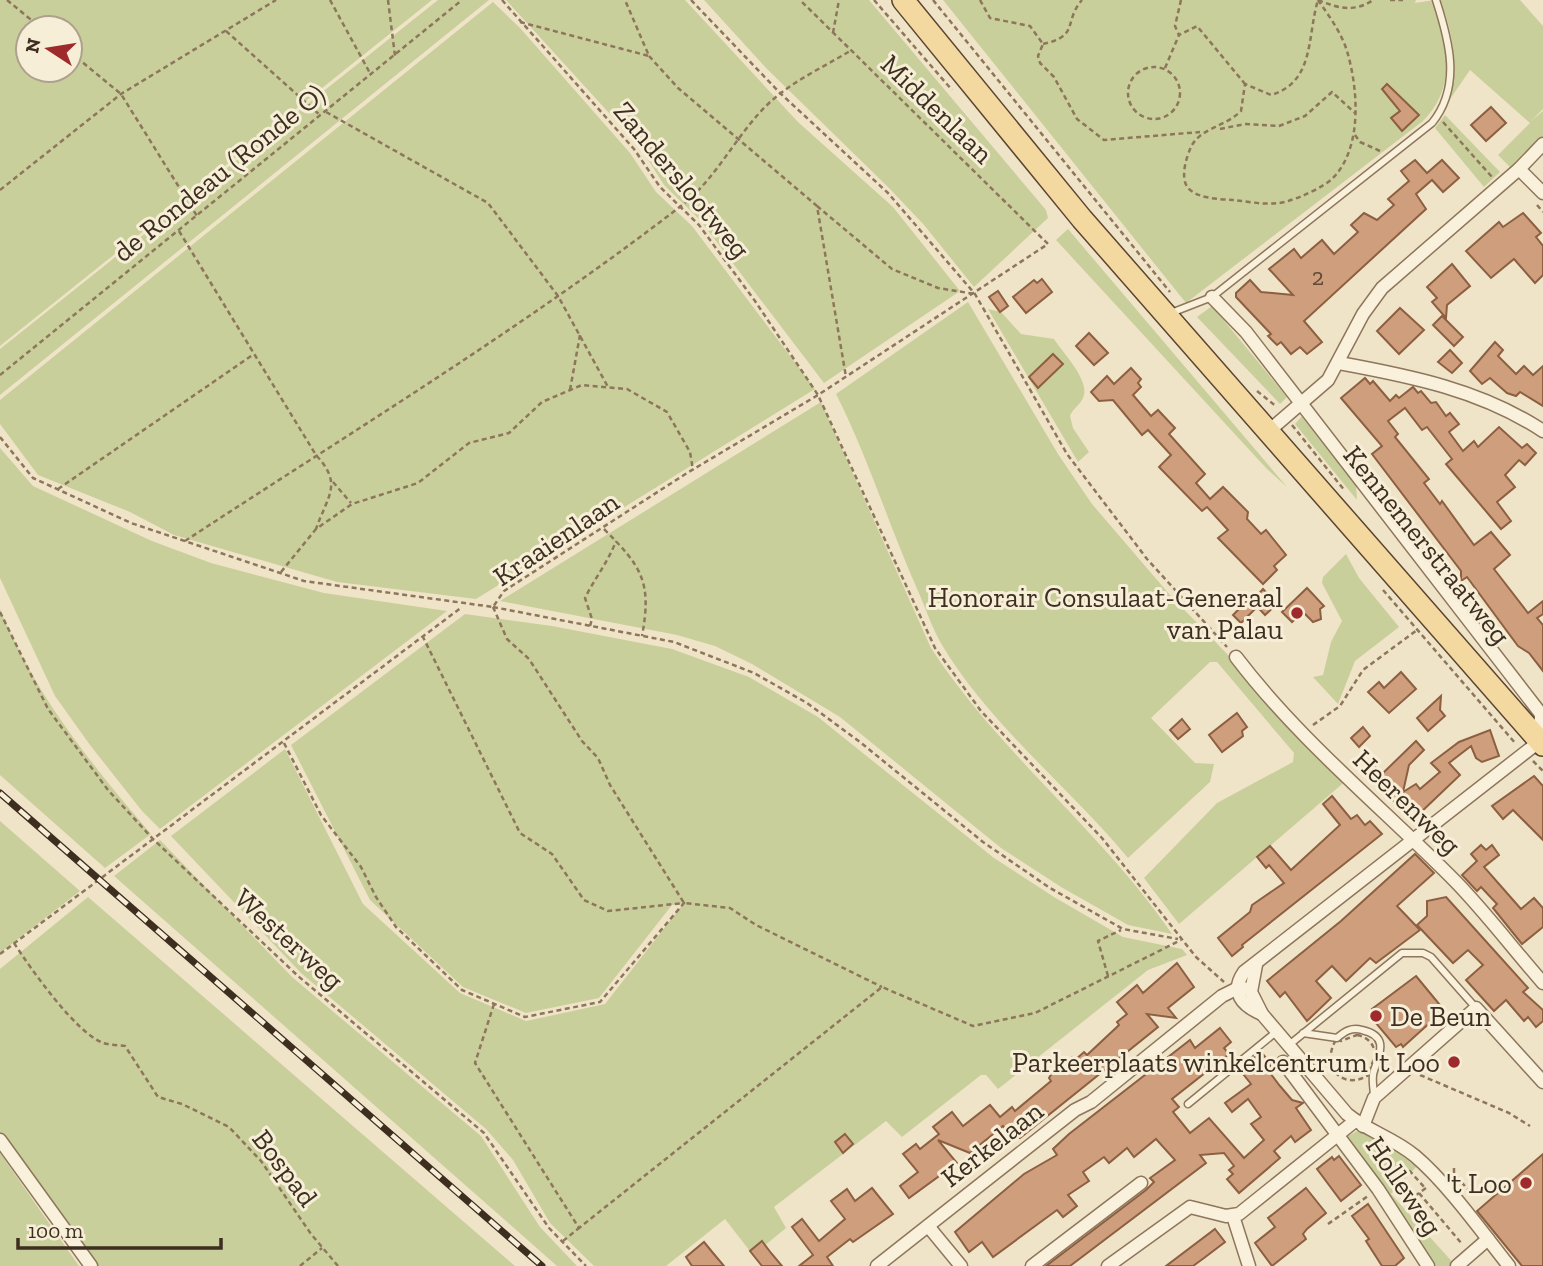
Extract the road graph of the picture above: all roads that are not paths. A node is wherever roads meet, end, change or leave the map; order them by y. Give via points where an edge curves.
1 (903, 0) edge
2 (1436, 0) edge
3 (1543, 144) edge
4 (1520, 169) junction
5 (1543, 192) edge
6 (1212, 297) junction
7 (1175, 312) junction
8 (1339, 363) junction
9 (1302, 403) junction
10 (1278, 423) junction
11 (1543, 431) edge
12 (1236, 657) road end
13 (1541, 714) edge
14 (1541, 743) edge
15 (1411, 840) junction
16 (1543, 983) edge
17 (1239, 989) junction
18 (1476, 1008) junction
19 (1278, 1031) junction
20 (1303, 1033) junction
21 (1289, 1045) junction
22 (1283, 1062) dead end
23 (1543, 1082) edge
24 (1374, 1098) junction
25 (1188, 1104) dead end
26 (1359, 1124) junction
27 (1338, 1135) junction
28 (0, 1140) edge
29 (1141, 1183) dead end
30 (1233, 1216) junction
31 (928, 1226) junction
32 (1488, 1239) junction
33 (1464, 1259) edge
34 (91, 1266) edge
35 (877, 1266) edge
36 (961, 1266) edge
37 (1032, 1266) edge
38 (1108, 1266) edge
39 (1249, 1266) edge
40 (1428, 1266) edge
41 (1509, 1266) edge

1 - 7 main road, Kennemerstraatweg via 1082,219
2 - 6 lane via 1450,44 1451,74 1438,116
3 - 4 street
4 - 5 street
4 - 8 street via 1382,288 1363,314
6 - 7 lane
6 - 9 street, Kennemerstraatweg
7 - 10 main road, Kennemerstraatweg
8 - 9 street
8 - 11 street via 1421,378 1521,416
9 - 10 street
9 - 13 street, Kennemerstraatweg
10 - 14 main road, Kennemerstraatweg
12 - 15 street, Heerenweg via 1302,734
13 - 14 street
14 - 15 street, Kerkelaan
15 - 16 street, Heerenweg via 1457,884
15 - 17 street, Kerkelaan via 1244,972
17 - 19 street via 1244,1005 1262,1014
17 - 31 street, Kerkelaan
18 - 20 lane via 1431,957 1402,953
18 - 23 street
18 - 24 street
19 - 21 street
19 - 25 lane
20 - 21 lane
20 - 24 lane via 1337,1038 1351,1030 1373,1035 1381,1050 1373,1072
21 - 26 street
22 - 27 street, Holleweg
24 - 26 street
26 - 27 street, Holleweg
26 - 32 street via 1417,1158
27 - 30 street
27 - 40 street, Holleweg
28 - 34 street
29 - 37 street
30 - 38 street via 1190,1207
30 - 39 street
31 - 35 street, Kerkelaan
31 - 36 street
32 - 33 street
32 - 41 street

